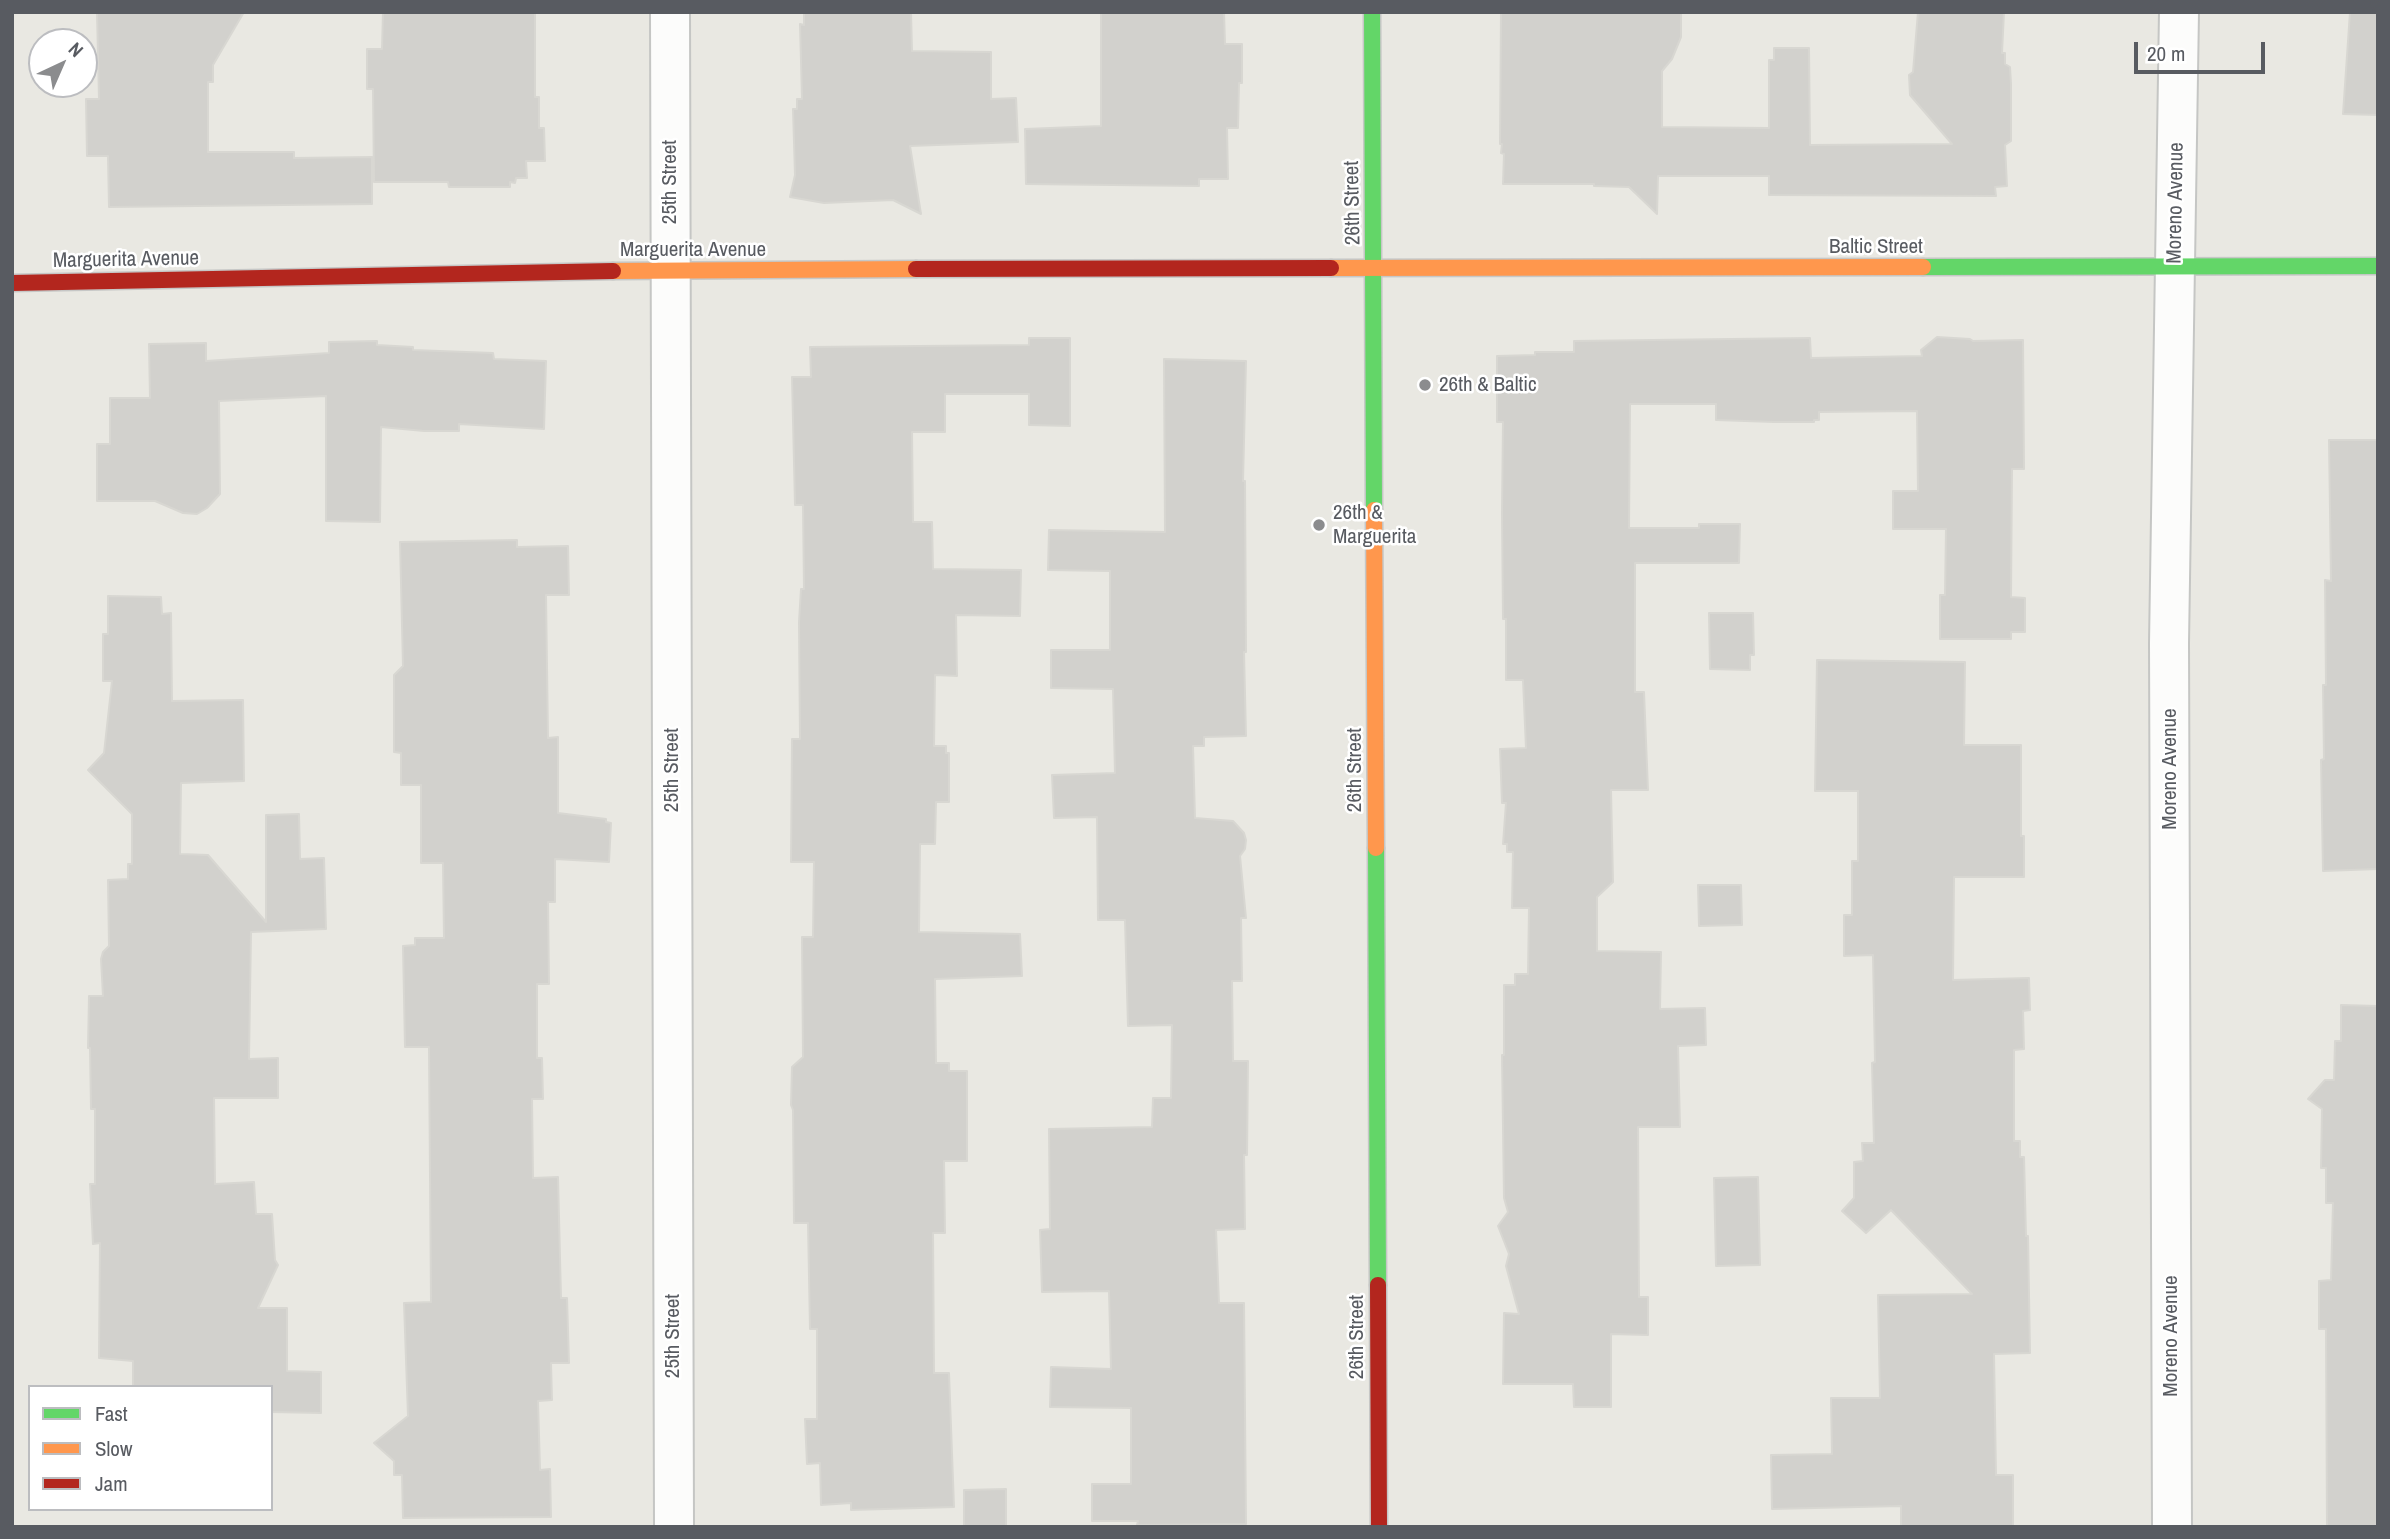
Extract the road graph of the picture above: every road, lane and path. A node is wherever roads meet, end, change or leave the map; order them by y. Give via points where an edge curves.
1 (670, 12) edge
2 (1372, 12) edge
3 (2179, 12) edge
4 (2378, 266) edge
5 (2175, 267) junction
6 (1374, 268) junction
7 (670, 270) junction
8 (12, 283) edge
9 (674, 1527) edge
10 (1379, 1527) edge
11 (2172, 1527) edge

1 - 7 street, 25th Street
2 - 6 street, 26th Street
3 - 5 street, Moreno Avenue
4 - 5 street, Baltic Street
5 - 6 street, Baltic Street
5 - 11 street, Moreno Avenue via 2169,643
6 - 7 street, Marguerita Avenue
6 - 10 street, 26th Street
7 - 8 street, Marguerita Avenue
7 - 9 street, 25th Street

